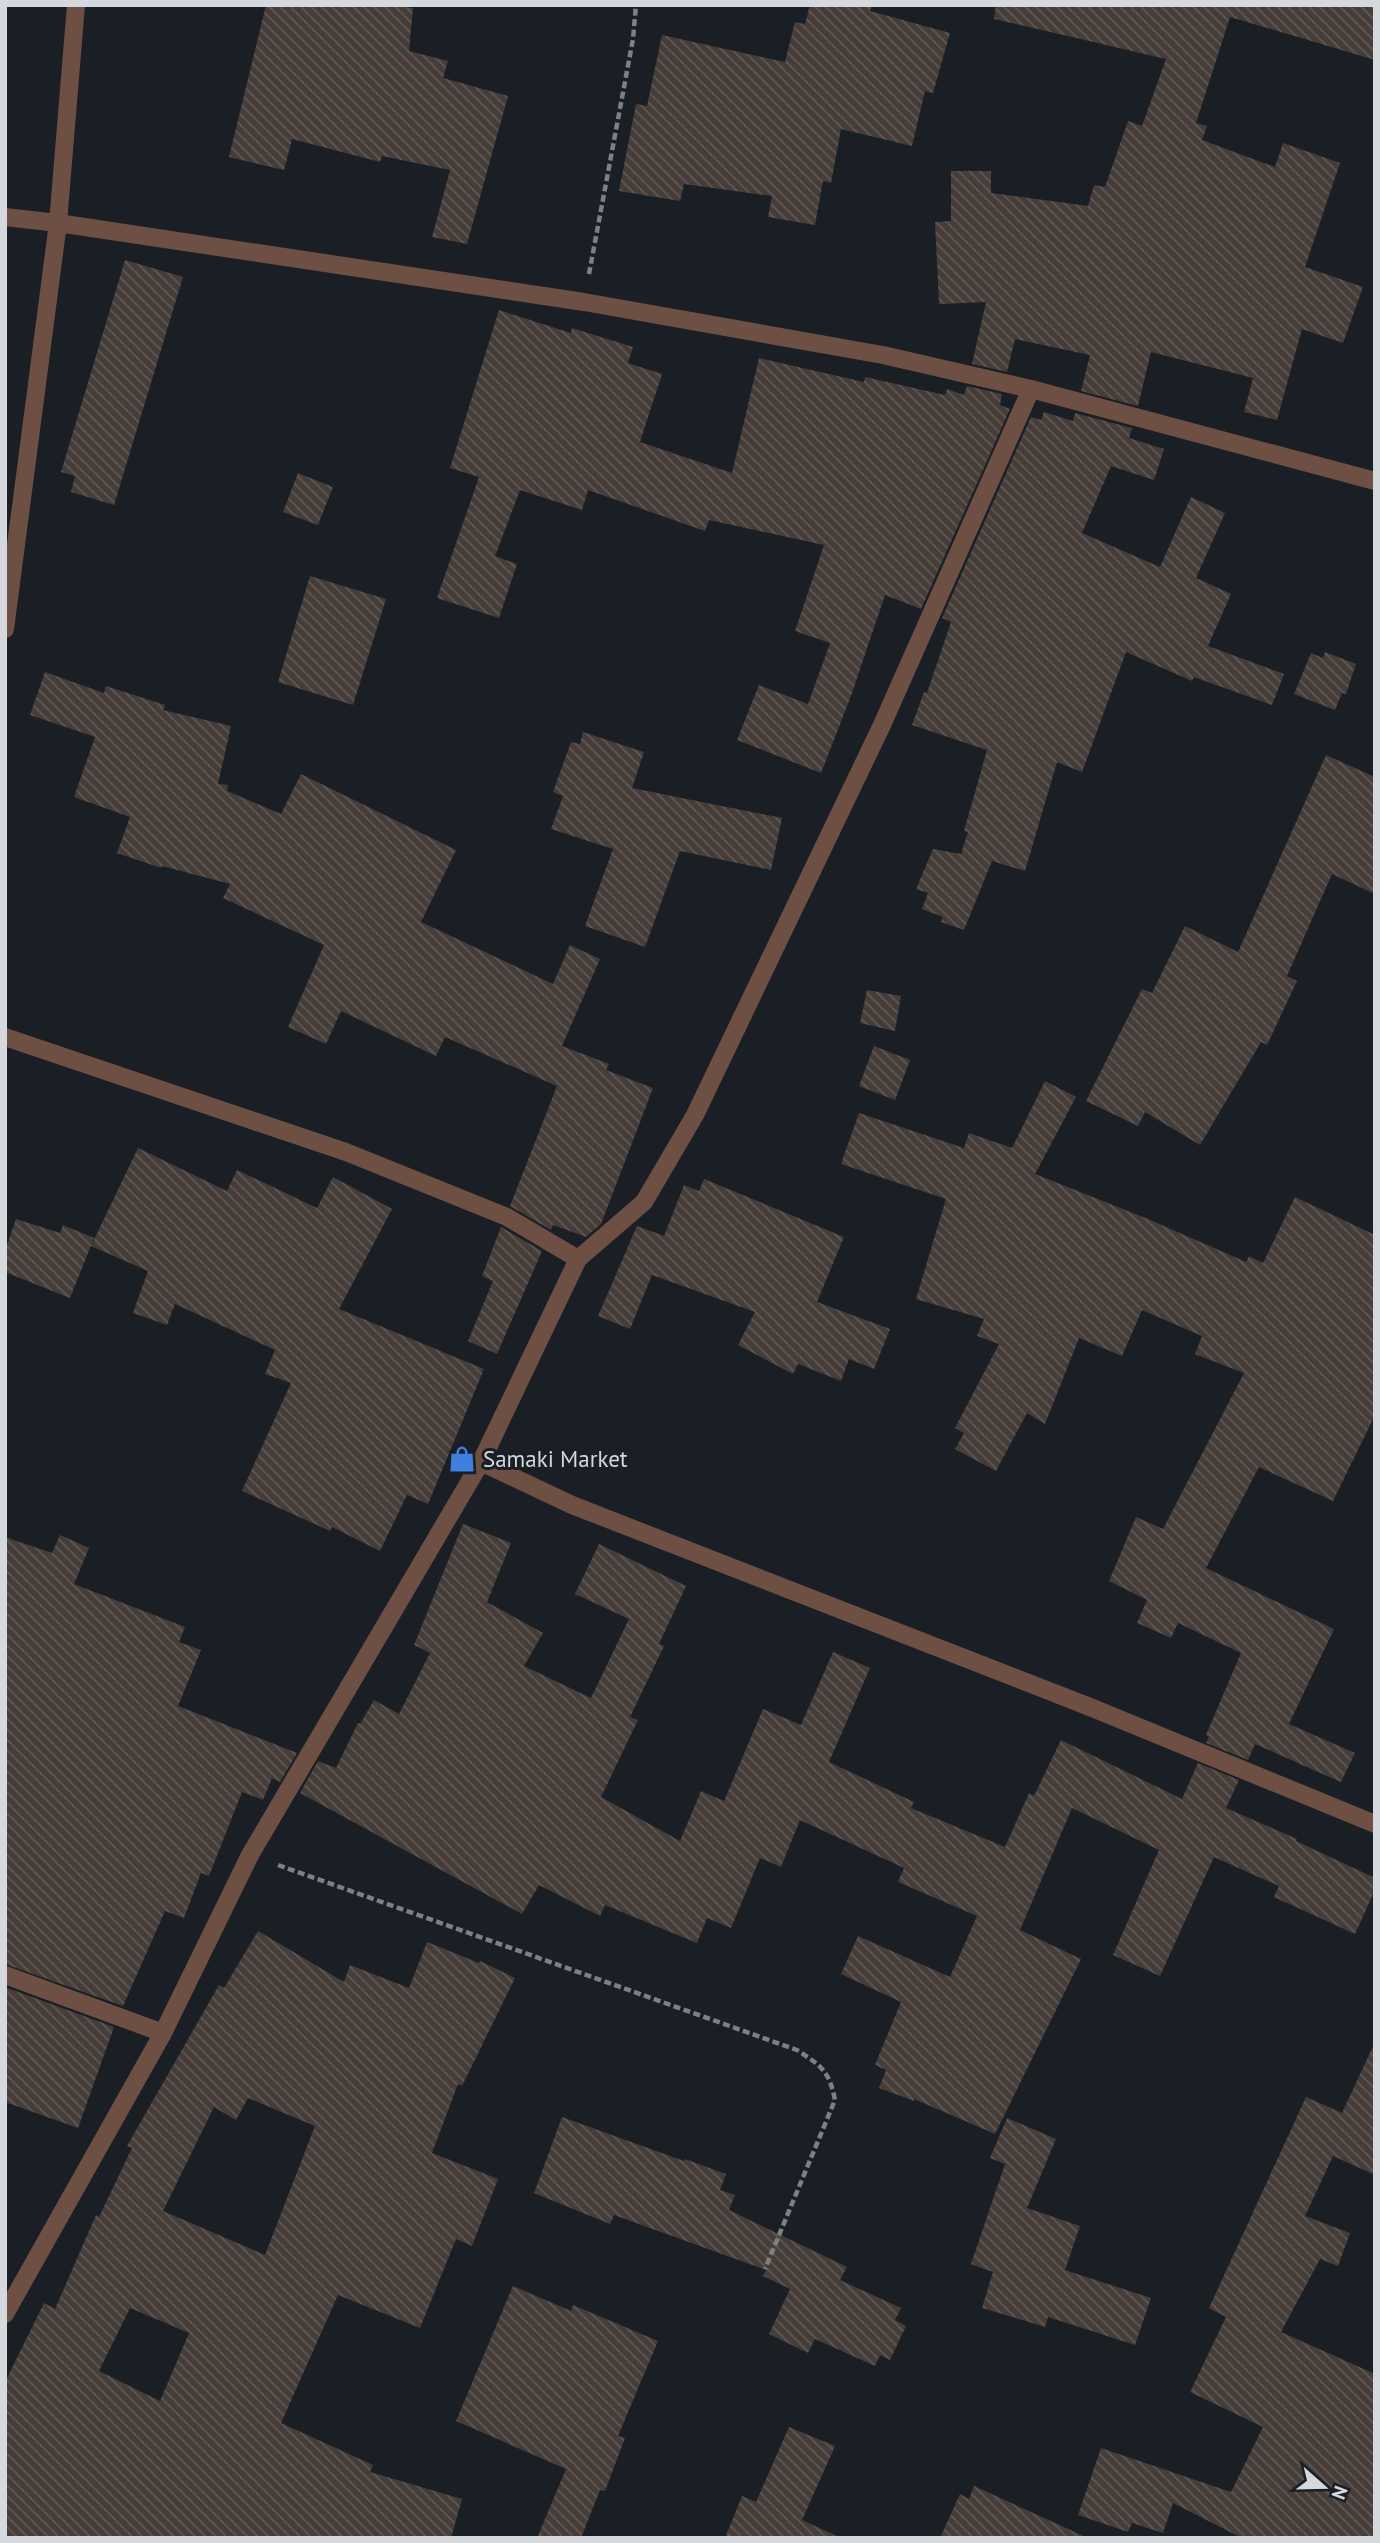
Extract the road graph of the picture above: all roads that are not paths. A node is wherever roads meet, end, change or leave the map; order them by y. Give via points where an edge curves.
1 (76, 5) edge
2 (5, 217) edge
3 (58, 223) junction
4 (1031, 389) junction
5 (1375, 481) edge
6 (5, 629) edge
7 (5, 1037) edge
8 (578, 1259) junction
9 (481, 1462) junction
10 (1375, 1824) edge
11 (5, 1975) edge
12 (163, 2033) junction
13 (5, 2314) edge

1 - 3 street
2 - 3 street
3 - 4 street via 584,302 883,355
3 - 6 street
4 - 5 street
4 - 8 street via 882,725 695,1115 644,1202
7 - 8 street via 346,1152 507,1217
8 - 9 street
9 - 10 street via 572,1505 1090,1707
9 - 12 street via 250,1855
11 - 12 street
12 - 13 street

